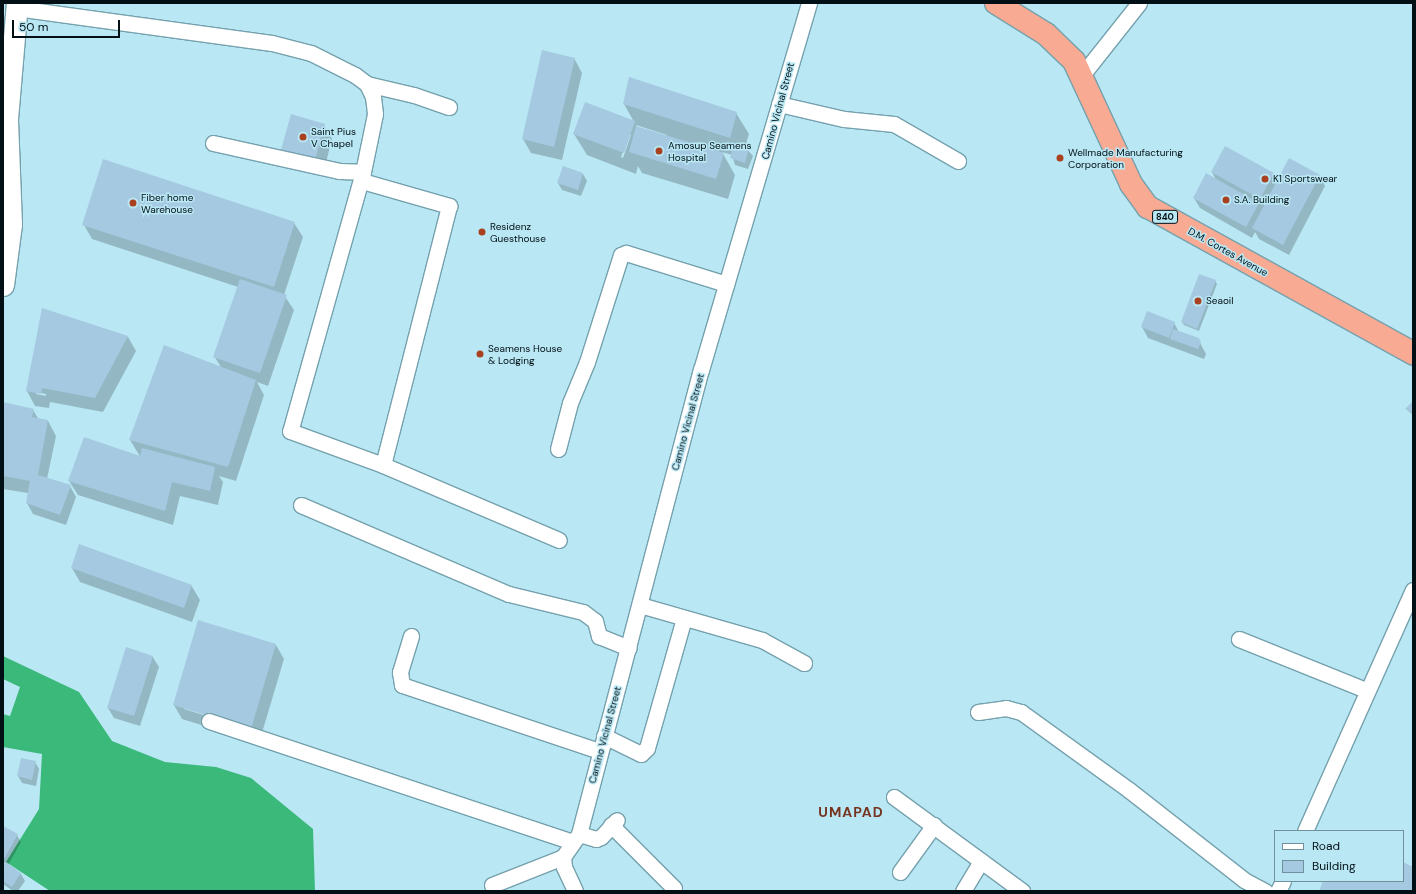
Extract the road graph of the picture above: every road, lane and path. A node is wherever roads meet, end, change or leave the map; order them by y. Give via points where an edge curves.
1 (809, 3) edge
2 (996, 3) edge
3 (1140, 3) edge
4 (17, 6) edge
5 (1082, 75) junction
6 (367, 84) junction
7 (779, 104) junction
8 (449, 107) dead end
9 (213, 143) dead end
10 (958, 161) dead end
11 (362, 176) junction
12 (7, 224) edge
13 (726, 284) junction
14 (3, 285) edge
15 (1413, 352) edge
16 (558, 449) dead end
17 (383, 465) junction
18 (301, 505) dead end
19 (559, 540) dead end
20 (1413, 590) edge
21 (640, 605) junction
22 (684, 618) junction
23 (411, 636) dead end
24 (1239, 639) dead end
25 (629, 648) junction
26 (804, 662) dead end
27 (1366, 690) junction
28 (978, 712) dead end
29 (209, 721) dead end
30 (604, 736) junction
31 (599, 751) junction
32 (894, 797) dead end
33 (934, 825) junction
34 (1304, 830) edge
35 (576, 838) junction
36 (563, 857) junction
37 (981, 861) junction
38 (900, 872) dead end
39 (1282, 882) edge
40 (492, 885) dead end
41 (674, 888) dead end
42 (575, 891) edge
43 (963, 891) edge
44 (1022, 891) edge
45 (1265, 891) edge
46 (1278, 891) edge

1 - 7 street, Camino Vicinal Street
2 - 5 highway, D.M. Cortes Avenue / 840 via 1046,34 1069,56
3 - 5 street
4 - 6 street via 272,43 311,53 355,75
4 - 12 street via 7,120
5 - 15 highway, D.M. Cortes Avenue / 840 via 1131,184 1148,207
6 - 8 street via 414,95
6 - 11 street via 373,97 375,114
7 - 10 street via 844,119 894,124
7 - 13 street, Camino Vicinal Street
9 - 11 street
11 - 17 street via 449,206
11 - 17 street via 290,431
12 - 14 street
13 - 16 street via 626,253 621,254 587,362 570,403
13 - 21 street, Camino Vicinal Street
17 - 19 street
18 - 25 street via 509,594 583,612 595,621 599,636
20 - 27 street
21 - 22 street
21 - 25 street, Camino Vicinal Street
22 - 26 street via 762,640
22 - 30 street via 647,748 641,754
23 - 31 street via 400,672 402,685
24 - 27 street
25 - 30 street, Camino Vicinal Street
27 - 34 street
28 - 45 street via 1006,708 1021,712 1129,790 1244,880
29 - 35 street
30 - 31 street, Camino Vicinal Street
31 - 35 street, Camino Vicinal Street
32 - 33 street
33 - 37 street
33 - 38 street
35 - 36 street, Camino Vicinal Street
35 - 41 street via 601,837 614,822
36 - 40 street
36 - 42 street via 564,867
37 - 43 street
37 - 44 street
39 - 46 street

